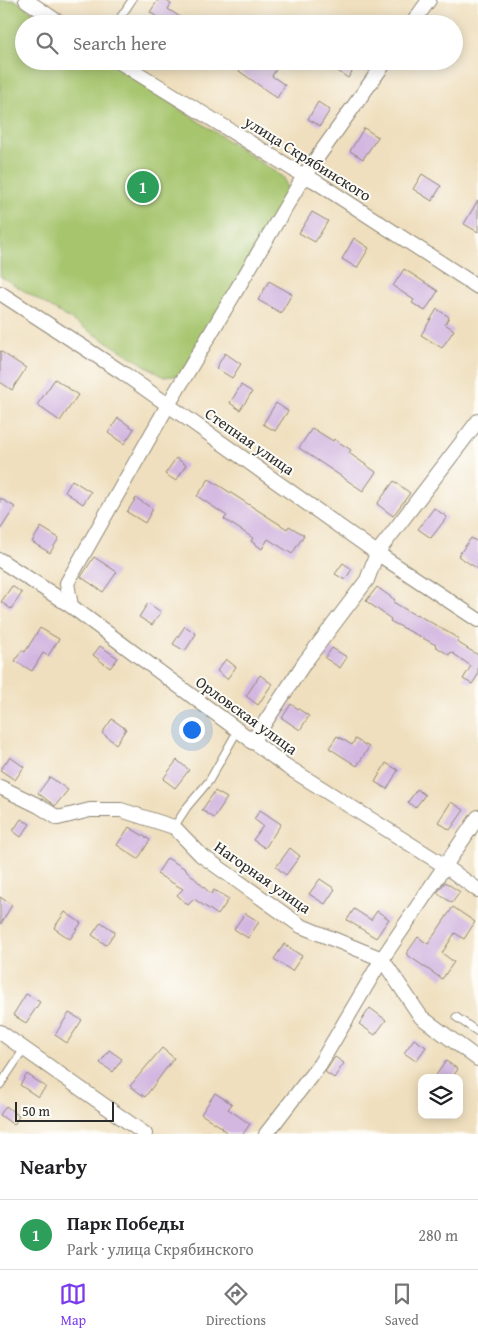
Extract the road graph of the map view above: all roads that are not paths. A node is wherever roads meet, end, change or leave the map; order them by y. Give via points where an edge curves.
1 (26, 0) edge
2 (132, 0) edge
3 (429, 0) edge
4 (48, 15) edge
5 (122, 15) edge
6 (418, 15) edge
7 (133, 70) edge
8 (380, 70) edge
9 (304, 176) junction
10 (478, 287) edge
11 (0, 293) edge
12 (168, 404) junction
13 (478, 421) edge
14 (378, 553) junction
15 (0, 560) edge
16 (71, 606) junction
17 (478, 620) edge
18 (238, 730) junction
19 (252, 742) junction
20 (0, 787) edge
21 (478, 817) edge
22 (174, 827) junction
23 (445, 866) junction
24 (478, 890) edge
25 (382, 959) junction
26 (456, 1017) dead end
27 (0, 1032) edge
28 (478, 1032) edge
29 (24, 1049) junction
30 (478, 1059) edge
31 (0, 1085) edge
32 (145, 1134) edge
33 (266, 1134) edge

1 - 4 street
2 - 5 lane
3 - 6 street
7 - 9 street, улица Скрябинского
8 - 9 street
9 - 10 street, улица Скрябинского
9 - 12 street
11 - 12 street, Степная улица
12 - 14 street, Степная улица
12 - 16 street via 67,583
13 - 14 street
14 - 17 street, Степная улица
14 - 19 street via 366,580 305,662
15 - 16 street, Орловская улица
16 - 18 street, Орловская улица
18 - 19 street, Орловская улица
18 - 22 lane via 209,782
19 - 23 street, Орловская улица
20 - 22 street, Нагорная улица via 58,818 90,810 121,810
21 - 23 street
22 - 25 street, Нагорная улица via 201,855 301,926
23 - 24 street, Орловская улица
23 - 25 street
25 - 30 street via 421,1017
25 - 33 street via 320,1064
26 - 28 lane
27 - 29 street
29 - 31 lane
29 - 32 street

